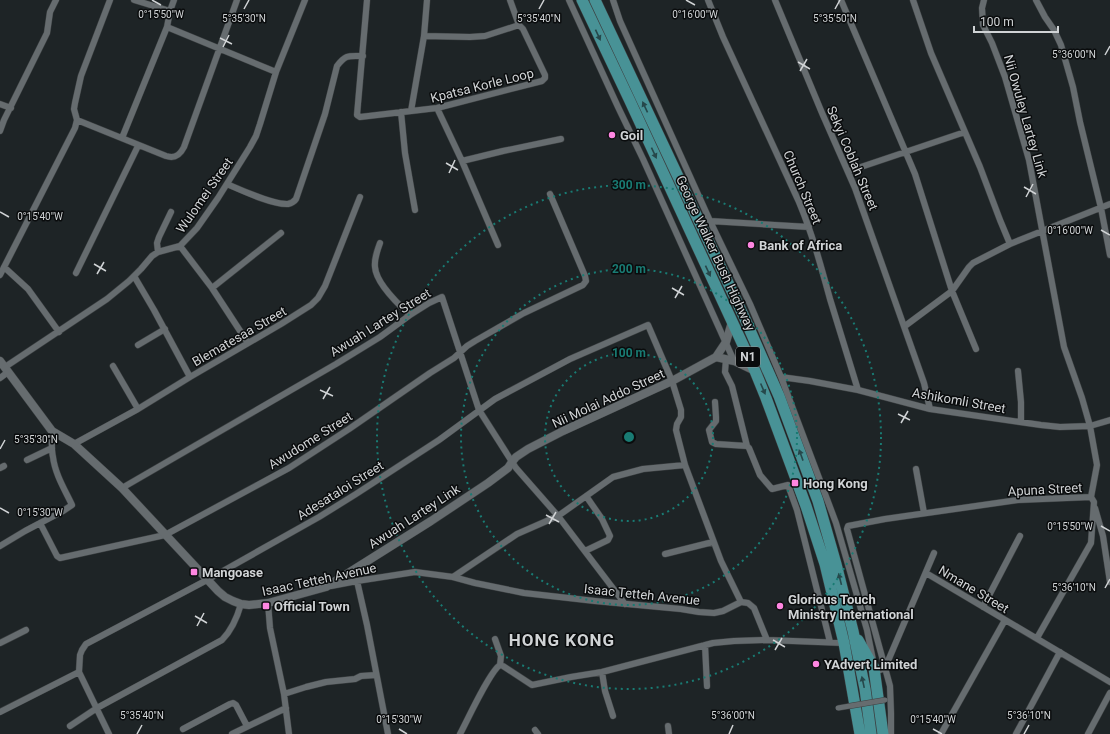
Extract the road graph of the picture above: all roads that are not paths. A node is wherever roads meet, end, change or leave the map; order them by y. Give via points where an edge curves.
1 (56, 0) edge
2 (110, 0) edge
3 (134, 0) edge
4 (174, 0) edge
5 (237, 0) edge
6 (305, 0) edge
7 (367, 0) edge
8 (427, 0) edge
9 (510, 0) edge
10 (569, 0) edge
11 (582, 0) edge
12 (595, 0) edge
13 (604, 0) edge
14 (613, 0) edge
15 (708, 0) edge
16 (775, 0) edge
17 (841, 0) edge
18 (913, 0) edge
19 (984, 0) edge
20 (1036, 0) edge
21 (170, 11) junction
22 (519, 25) junction
23 (167, 27) junction
24 (424, 36) junction
25 (613, 38) junction
26 (220, 48) junction
27 (363, 56) junction
28 (276, 72) junction
29 (0, 104) edge
30 (11, 108) junction
31 (437, 108) junction
32 (411, 111) junction
33 (400, 112) junction
34 (77, 120) junction
35 (0, 131) edge
36 (965, 132) junction
37 (122, 138) junction
38 (561, 139) dead end
39 (138, 146) junction
40 (906, 152) junction
41 (462, 161) junction
42 (848, 171) junction
43 (227, 184) junction
44 (550, 194) dead end
45 (360, 197) dead end
46 (1110, 204) edge
47 (1101, 208) junction
48 (415, 210) dead end
49 (171, 212) dead end
50 (710, 221) junction
51 (809, 227) junction
52 (1043, 232) junction
53 (281, 233) dead end
54 (380, 243) dead end
55 (1010, 244) junction
56 (498, 245) dead end
57 (180, 246) junction
58 (1109, 247) edge
59 (158, 252) junction
60 (1110, 255) edge
61 (4, 267) junction
62 (76, 273) dead end
63 (0, 275) edge
64 (134, 276) junction
65 (212, 288) junction
66 (952, 291) junction
67 (410, 315) junction
68 (732, 322) junction
69 (905, 326) junction
70 (165, 329) junction
71 (59, 332) junction
72 (726, 342) junction
73 (248, 343) junction
74 (138, 345) dead end
75 (976, 349) dead end
76 (461, 352) junction
77 (716, 357) junction
78 (730, 360) junction
79 (113, 366) dead end
80 (4, 367) edge
81 (755, 371) junction
82 (1018, 371) dead end
83 (190, 376) junction
84 (781, 377) junction
85 (0, 378) edge
86 (672, 381) junction
87 (858, 390) junction
88 (714, 402) dead end
89 (138, 408) junction
90 (930, 409) junction
91 (479, 410) junction
92 (1110, 420) edge
93 (1021, 422) junction
94 (1090, 426) junction
95 (52, 431) junction
96 (74, 444) junction
97 (747, 446) junction
98 (52, 448) junction
99 (27, 460) dead end
100 (512, 462) junction
101 (685, 465) junction
102 (916, 469) dead end
103 (122, 488) junction
104 (586, 496) junction
105 (1092, 500) junction
106 (924, 513) junction
107 (558, 516) junction
108 (40, 523) junction
109 (165, 535) junction
110 (1020, 536) dead end
111 (713, 542) junction
112 (0, 546) edge
113 (585, 551) junction
114 (934, 553) dead end
115 (665, 554) dead end
116 (926, 573) junction
117 (453, 577) junction
118 (207, 580) junction
119 (357, 581) junction
120 (1110, 582) edge
121 (326, 587) junction
122 (741, 602) junction
123 (268, 603) junction
124 (241, 604) junction
125 (625, 604) junction
126 (983, 606) junction
127 (1005, 620) junction
128 (26, 630) dead end
129 (853, 631) junction
130 (495, 638) dead end
131 (1037, 638) junction
132 (767, 640) junction
133 (830, 642) junction
134 (0, 643) edge
135 (844, 643) junction
136 (705, 645) junction
137 (1060, 652) junction
138 (500, 665) junction
139 (878, 669) junction
140 (79, 672) junction
141 (602, 672) junction
142 (376, 675) junction
143 (1110, 681) edge
144 (707, 686) dead end
145 (1110, 693) edge
146 (284, 694) junction
147 (885, 700) dead end
148 (97, 708) junction
149 (286, 708) junction
150 (838, 708) dead end
151 (0, 712) edge
152 (613, 716) dead end
153 (70, 726) dead end
154 (247, 726) junction
155 (668, 726) dead end
156 (183, 729) dead end
157 (109, 734) edge
158 (232, 734) edge
159 (289, 734) edge
160 (388, 734) edge
161 (460, 734) edge
162 (669, 734) edge
163 (860, 734) edge
164 (871, 734) edge
165 (883, 734) edge
166 (891, 734) edge
167 (941, 734) edge
168 (1016, 734) edge
169 (1088, 734) edge

1 - 30 street via 50,12 47,33
2 - 34 street via 81,76 74,103
3 - 21 street
4 - 21 street
5 - 26 street
6 - 28 street, Wulomei Street
7 - 27 street, Kpatsa Korle Loop
8 - 24 street
9 - 22 street, Kpatsa Korle Loop
10 - 72 street
11 -> 68 highway, George Walker Bush Highway / N1
12 - 25 highway, George Walker Bush Highway / N1
13 - 25 highway
14 - 50 street via 620,21
15 - 51 street, Church Street
16 - 42 street, Sekyi Coblah Street
17 - 40 street
18 - 36 street via 930,53
19 - 52 street, Nii Owuley Lartey Link via 983,25 1005,77 1029,160
20 - 47 street via 1061,45
21 - 23 street
22 - 24 street via 485,36
22 - 31 street, Kpatsa Korle Loop via 523,28 545,75 544,80
23 - 26 street
23 - 37 street
24 - 32 street
129 -> 25 highway, George Walker Bush Highway / N1 via 818,501 779,396
26 - 28 street
26 - 39 street via 180,154 174,158
27 - 33 street, Kpatsa Korle Loop via 357,115 360,117
27 - 43 street via 346,56 337,66 325,114 294,201 289,204 275,202
28 - 43 street, Wulomei Street via 256,136
29 - 30 street
30 - 35 street
31 - 32 street, Kpatsa Korle Loop
31 - 41 street
32 - 33 street, Kpatsa Korle Loop
33 - 48 street
34 - 37 street
34 - 61 street
36 - 40 street
36 - 55 street
37 - 39 street
38 - 41 street
39 - 62 street
40 - 42 street
40 - 66 street
41 - 56 street
42 - 69 street, Sekyi Coblah Street
43 - 57 street, Wulomei Street via 197,228
44 - 76 street, Awudome Street via 586,280 583,285 524,314 475,341
45 - 73 street, Blematesaa Street via 318,298 311,305
46 - 47 street
47 - 52 street
47 - 58 street
49 - 59 street via 157,243
50 - 51 street
50 - 84 street via 750,304
51 - 87 street, Church Street
52 - 55 street
52 - 94 street, Nii Owuley Lartey Link via 1064,347
53 - 65 street
54 - 67 street via 375,270 393,299
55 - 66 street via 973,263
57 - 59 street, Wulomei Street
57 - 65 street
58 - 60 street
59 - 64 street, Wulomei Street
61 - 63 street
61 - 71 street via 28,289
64 - 70 street
64 - 71 street, Wulomei Street via 107,300
65 - 73 street
66 - 69 street
66 - 75 street
67 - 76 street, Awuah Lartey Street via 442,297
67 - 103 street, Awuah Lartey Street via 336,364
68 - 72 street, Nii Molai Addo Street
68 - 81 highway, George Walker Bush Highway / N1
69 - 90 street, Sekyi Coblah Street
70 - 74 street
70 - 83 street
71 - 80 street, Wulomei Street
72 - 77 street, Nii Molai Addo Street
72 - 78 street
73 - 83 street, Blematesaa Street
76 - 91 street, Awuah Lartey Street
76 - 109 street, Awudome Street via 289,468
77 - 78 street
77 - 86 street, Nii Molai Addo Street
78 - 81 street
78 - 97 street via 725,372 732,386
79 - 89 street
80 - 85 street, Wulomei Street
80 - 95 street, Isaac Tetteh Avenue
81 -> 135 highway, George Walker Bush Highway / N1 via 809,514 825,564
82 - 93 street
83 - 89 street, Blematesaa Street
84 - 87 street, Ashikomli Street
84 - 139 street via 836,523
86 - 91 street, Adesataloi Street via 648,325 570,359
86 - 100 street, Nii Molai Addo Street via 563,431 528,449
86 - 101 street via 681,410 676,430
87 - 90 street, Ashikomli Street
88 - 97 street via 716,421 709,430 712,442
89 - 96 street, Blematesaa Street
90 - 93 street, Ashikomli Street
91 - 100 street, Awuah Lartey Street
91 - 118 street, Adesataloi Street via 439,440 356,494
92 - 94 street, Ashikomli Street
93 - 94 street, Ashikomli Street via 1060,427
94 - 105 street, Nii Owuley Lartey Link via 1097,465
95 - 96 street, Isaac Tetteh Avenue
95 - 98 street
96 - 103 street, Isaac Tetteh Avenue
97 - 133 street via 760,475 772,489 788,485
98 - 99 street
98 - 108 street via 57,472 72,505
100 - 107 street, Awuah Lartey Street
100 - 121 street, Awuah Lartey Link via 488,483
101 - 104 street via 624,473 613,477
101 - 111 street
102 - 106 street
103 - 109 street, Isaac Tetteh Avenue
104 - 107 street
104 - 113 street via 610,536 608,540
105 - 106 street, Apuna Street via 1018,500
105 - 120 street via 1103,536
105 - 131 street, Apuna Street via 1091,543
106 - 139 street, Apuna Street via 847,528
107 - 113 street, Awuah Lartey Street
107 - 117 street via 517,534
108 - 109 street, Awudome Street via 60,558
108 - 112 street
109 - 118 street, Isaac Tetteh Avenue
110 - 126 street
111 - 115 street
111 - 122 street
113 - 125 street, Awuah Lartey Street
114 - 116 street
116 - 126 street, Nmane Street
116 - 139 street, Nmane Street
117 - 119 street, Isaac Tetteh Avenue via 415,572
117 - 125 street, Isaac Tetteh Avenue via 524,592
118 - 124 street, Isaac Tetteh Avenue via 224,597
118 - 140 street, Adesataloi Street via 86,644 80,655
119 - 121 street, Isaac Tetteh Avenue
119 - 142 street
121 - 123 street, Isaac Tetteh Avenue
122 - 125 street, Isaac Tetteh Avenue via 714,613
122 - 132 street via 748,603 754,608
123 - 124 street, Isaac Tetteh Avenue
123 - 146 street via 270,628
124 - 148 street via 233,625 222,640
126 - 127 street, Nmane Street
127 - 131 street, Nmane Street
127 - 167 street
128 - 134 street
129 - 139 highway
164 -> 129 highway, George Walker Bush Highway / N1
130 - 138 street via 501,656
131 - 137 street, Nmane Street
132 - 133 street
132 - 136 street
133 - 135 street
135 - 163 highway, George Walker Bush Highway / N1
136 - 141 street
136 - 144 street
137 - 143 street, Nmane Street
137 - 168 street
138 - 141 street via 532,685
138 - 161 street via 490,678
139 - 165 highway
139 - 166 street via 890,686
140 - 148 street
140 - 151 street
141 - 152 street
142 - 146 street via 326,682
142 - 160 street
145 - 169 street
146 - 149 street
147 - 150 street, bridge
148 - 153 street
148 - 157 street
149 - 154 street
149 - 159 street
154 - 156 street via 233,703
154 - 158 street
155 - 162 street

